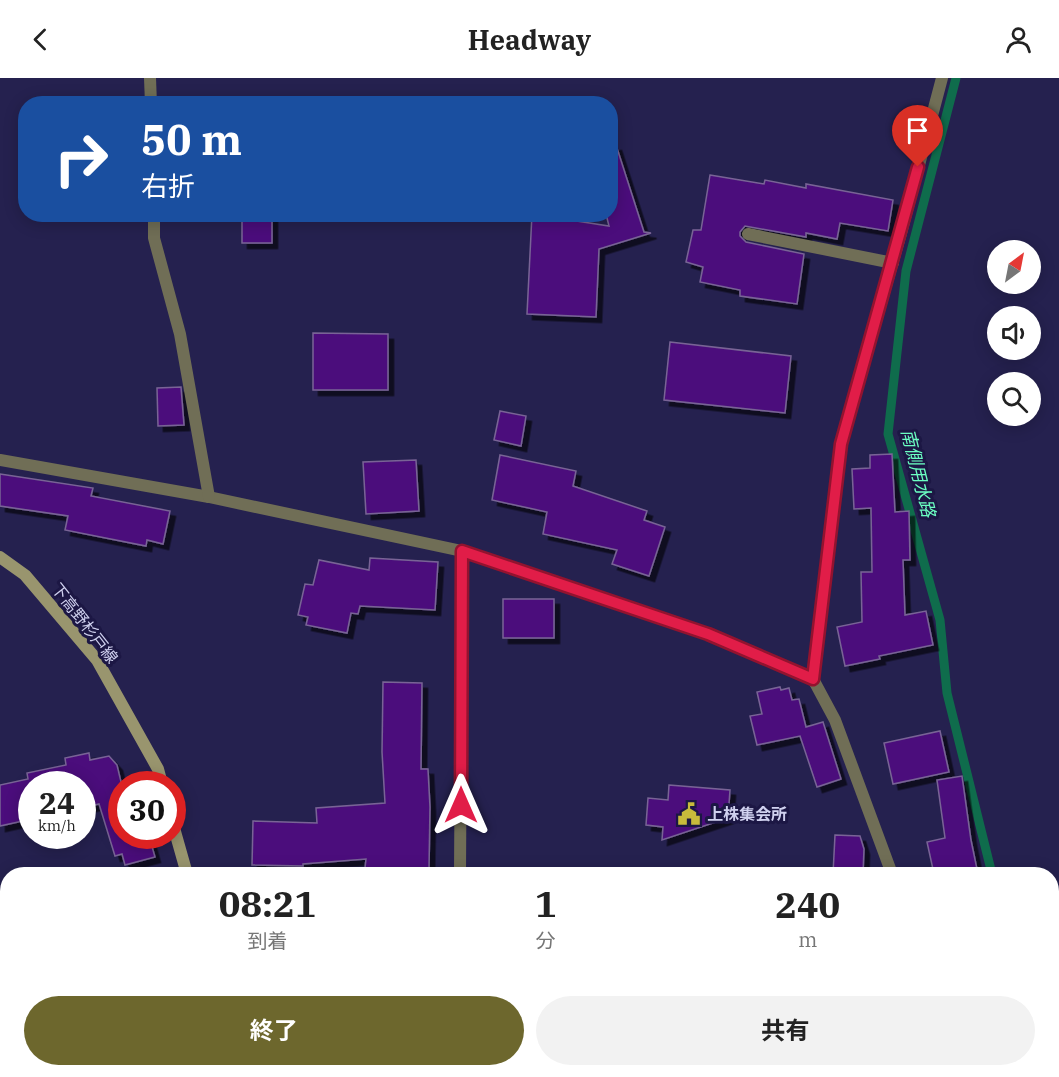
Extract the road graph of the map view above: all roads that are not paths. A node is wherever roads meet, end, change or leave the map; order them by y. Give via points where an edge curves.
1 (150, 78) edge
2 (942, 78) edge
3 (151, 96) edge
4 (154, 222) edge
5 (748, 234) dead end
6 (893, 263) junction
7 (0, 460) edge
8 (209, 496) junction
9 (462, 551) junction
10 (0, 557) edge
11 (813, 679) junction
12 (159, 771) edge
13 (180, 849) edge
14 (185, 867) edge
15 (460, 867) edge
16 (889, 867) edge

1 - 3 street
2 - 6 street
4 - 8 street via 154,238 180,334
5 - 6 street
6 - 11 street via 841,444
7 - 8 street
8 - 9 street
9 - 11 street via 708,634
9 - 15 street
10 - 12 main road, 下高野杉戸線 via 26,574 97,660
11 - 16 street via 836,720
13 - 14 main road

